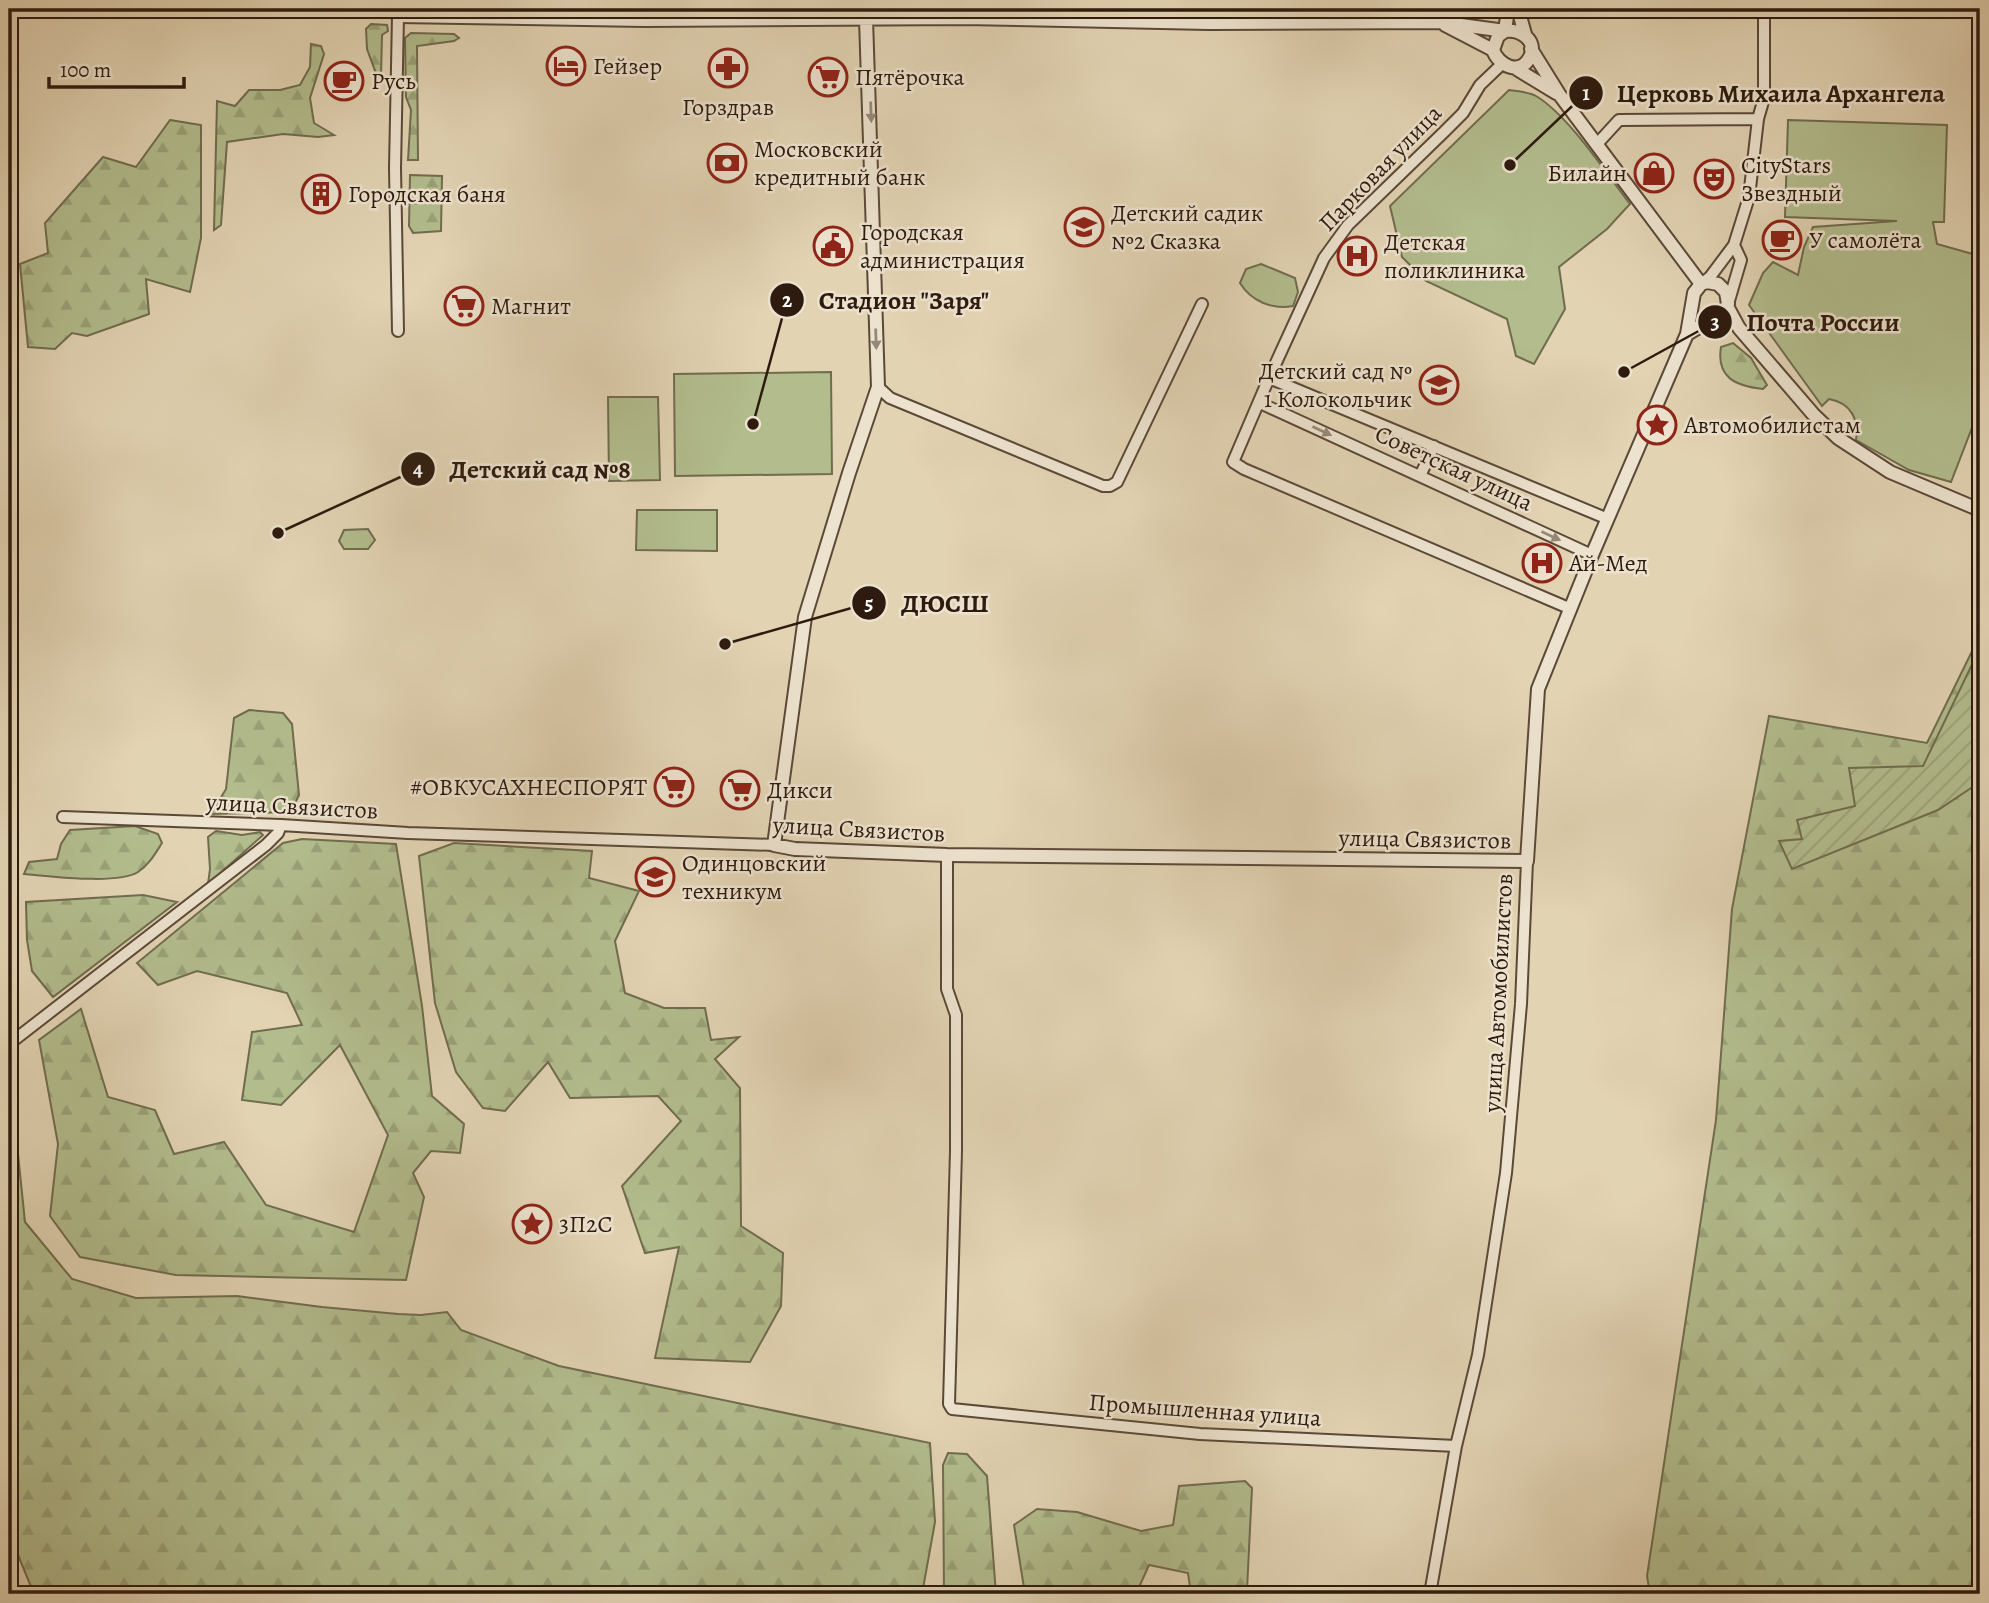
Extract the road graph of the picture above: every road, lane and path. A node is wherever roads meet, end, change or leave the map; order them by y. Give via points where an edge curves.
1 (1232, 9) edge
2 (1508, 9) edge
3 (1518, 9) edge
4 (1764, 9) edge
5 (398, 13) edge
6 (454, 13) edge
7 (866, 14) edge
8 (1438, 22) junction
9 (1233, 23) junction
10 (1506, 31) junction
11 (1525, 34) junction
12 (1493, 50) junction
13 (1531, 50) junction
14 (1508, 66) junction
15 (1559, 94) junction
16 (1758, 119) junction
17 (1597, 144) junction
18 (1734, 245) junction
19 (1701, 284) junction
20 (1202, 304) dead end
21 (1693, 304) junction
22 (1723, 310) junction
23 (398, 331) dead end
24 (1687, 334) junction
25 (1269, 378) junction
26 (878, 387) junction
27 (1259, 402) junction
28 (1434, 446) junction
29 (1420, 476) junction
30 (1980, 510) edge
31 (1608, 519) junction
32 (1592, 555) junction
33 (1571, 609) junction
34 (63, 817) dead end
35 (281, 825) junction
36 (774, 845) junction
37 (947, 855) junction
38 (1527, 861) junction
39 (9, 1044) edge
40 (1456, 1446) junction
41 (1430, 1594) edge

1 - 9 street
2 - 10 street
3 - 11 street
4 - 16 street via 1764,98
5 - 6 street
5 - 23 street
6 - 7 street via 645,20
7 - 9 street
7 -> 26 street
8 - 9 street
8 - 10 street
8 - 12 street
10 - 11 street
10 - 12 street via 1498,36
11 - 13 street
12 - 14 street via 1498,61
13 - 14 street via 1528,60
13 - 15 street
14 - 15 street
14 - 25 street, Парковая улица via 1480,85 1463,113 1348,225 1324,258
15 - 17 street
16 - 17 street via 1619,120
16 - 18 street via 1749,197
17 - 19 street
18 - 19 street
18 - 22 street via 1741,260
19 - 21 street
19 - 22 street via 1718,284 1726,292
20 - 26 street via 1117,482 1110,486 890,398
21 - 22 street via 1700,315 1709,318
21 - 24 street, улица Автомобилистов
22 - 24 street
22 - 30 street via 1838,438 1902,478
24 - 31 street, улица Автомобилистов
25 - 27 street, Парковая улица
25 - 28 street
26 - 36 street via 805,617
27 -> 29 street, Советская улица
27 - 33 street, Парковая улица via 1233,462
28 - 29 street
28 - 31 street
29 -> 32 street, Советская улица
31 - 32 street, улица Автомобилистов
32 - 33 street, улица Автомобилистов
33 - 38 street, улица Автомобилистов via 1536,696
34 - 35 street, улица Связистов
35 - 36 street, улица Связистов
35 - 39 street via 266,845
36 - 37 street, улица Связистов
37 - 38 street, улица Связистов
37 - 40 street, Промышленная улица via 947,989 956,1016 952,1409 1200,1434
38 - 40 street, улица Автомобилистов via 1521,1004 1506,1173 1478,1355
40 - 41 street, улица Автомобилистов

